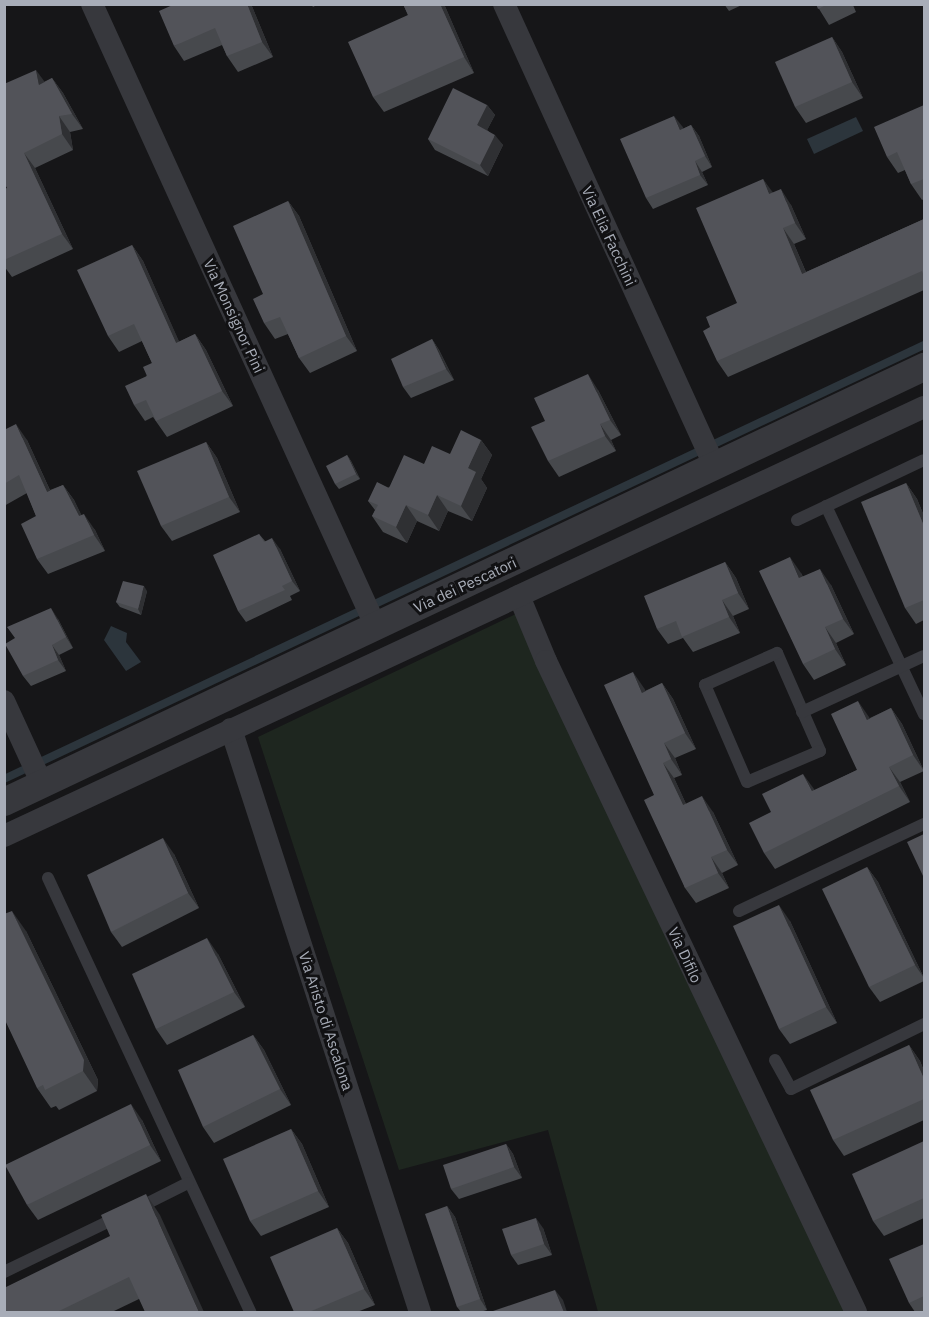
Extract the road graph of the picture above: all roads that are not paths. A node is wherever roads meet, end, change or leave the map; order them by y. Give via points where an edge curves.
1 (92, 4) edge
2 (504, 4) edge
3 (924, 367) edge
4 (924, 407) edge
5 (924, 460) edge
6 (712, 462) junction
7 (826, 507) junction
8 (797, 520) dead end
9 (519, 596) junction
10 (374, 621) junction
11 (924, 657) edge
12 (902, 667) junction
13 (4, 701) edge
14 (802, 712) junction
15 (924, 714) edge
16 (231, 729) junction
17 (39, 776) junction
18 (4, 802) edge
19 (924, 824) edge
20 (4, 836) edge
21 (48, 878) dead end
22 (739, 911) dead end
23 (924, 1024) edge
24 (775, 1060) dead end
25 (188, 1184) junction
26 (4, 1272) edge
27 (250, 1312) edge
28 (420, 1312) edge
29 (856, 1312) edge

1 - 10 street, Via Monsignor Pini
2 - 6 street, Via Elia Facchini
3 - 6 street, Via dei Pescatori
4 - 9 street
5 - 7 lane
6 - 10 street, Via dei Pescatori
7 - 8 lane
7 - 12 lane
9 - 16 street
9 - 29 street, Via Difilo via 546,661
10 - 17 street, Via dei Pescatori
11 - 12 lane
12 - 14 lane
12 - 15 lane
13 - 17 street
14 - 14 lane via 777,653 705,685 747,782 820,751
16 - 20 street
16 - 28 street, Via Aristo di Ascalona
17 - 18 street, Via dei Pescatori
19 - 22 lane
21 - 25 lane
23 - 24 lane via 791,1089
25 - 26 lane
25 - 27 lane

